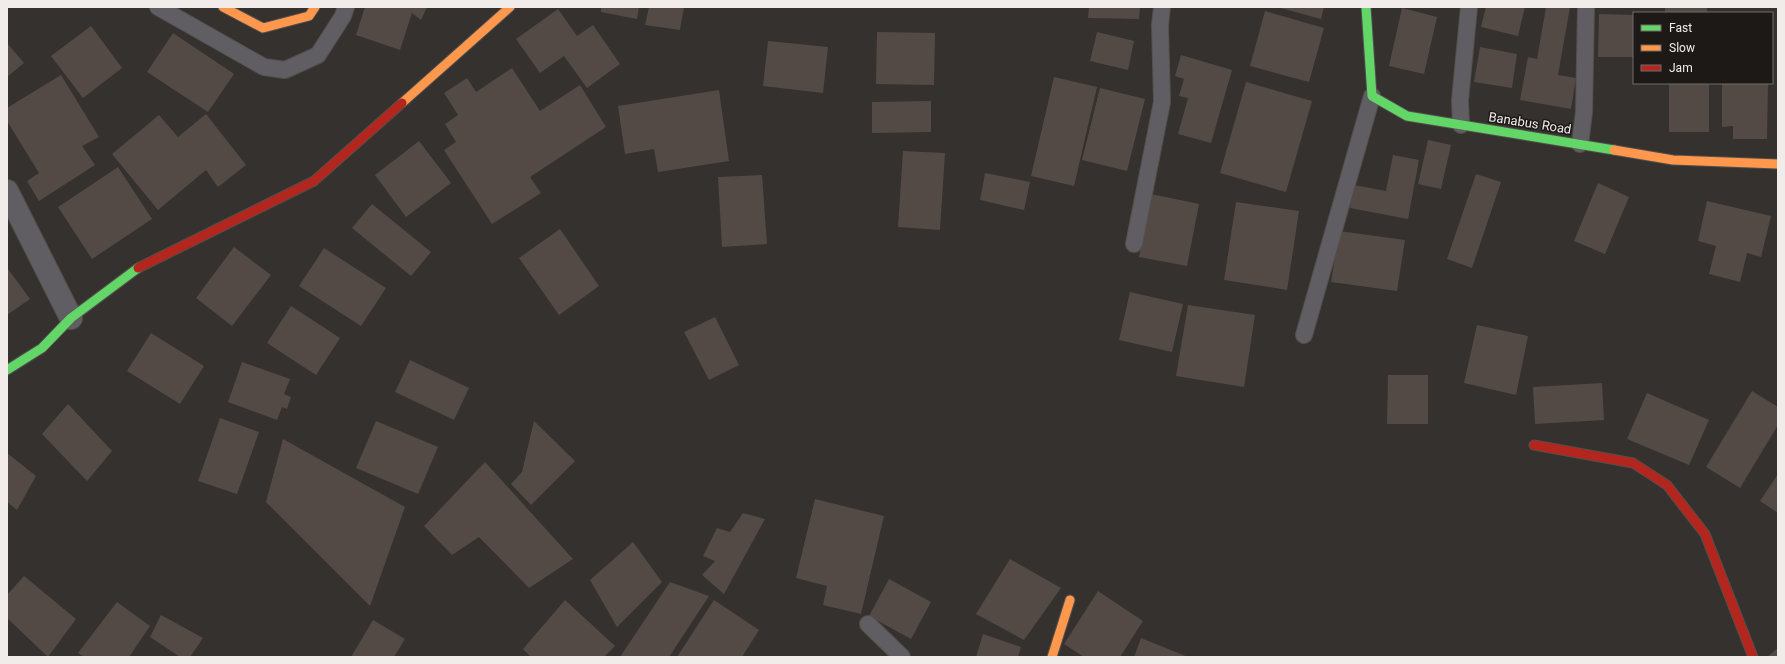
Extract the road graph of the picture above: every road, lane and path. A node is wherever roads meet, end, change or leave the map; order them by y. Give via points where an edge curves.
1 (158, 7) edge
2 (223, 7) edge
3 (315, 7) edge
4 (346, 7) edge
5 (510, 7) edge
6 (1162, 7) edge
7 (1366, 7) edge
8 (1469, 7) edge
9 (1586, 7) edge
10 (1372, 96) junction
11 (1461, 125) junction
12 (1580, 144) junction
13 (1778, 164) edge
14 (7, 191) edge
15 (1134, 244) dead end
16 (71, 318) junction
17 (1304, 336) dead end
18 (7, 370) edge
19 (1534, 445) dead end
20 (1070, 600) dead end
21 (868, 624) dead end
22 (902, 657) edge
23 (1052, 657) edge
24 (1753, 657) edge

1 - 4 lane via 264,66 285,70 318,55
2 - 3 street via 264,28 310,16
5 - 16 street via 314,181 132,271
6 - 15 lane via 1162,102
7 - 10 street
8 - 11 lane via 1460,100
9 - 12 lane via 1584,112
10 - 11 street, Banabus Road via 1407,116
10 - 17 lane
11 - 12 street, Banabus Road
12 - 13 street, Banabus Road via 1673,160
14 - 16 street
16 - 18 street via 42,348
19 - 24 street via 1633,463 1667,485 1705,534
20 - 23 street
21 - 22 lane

